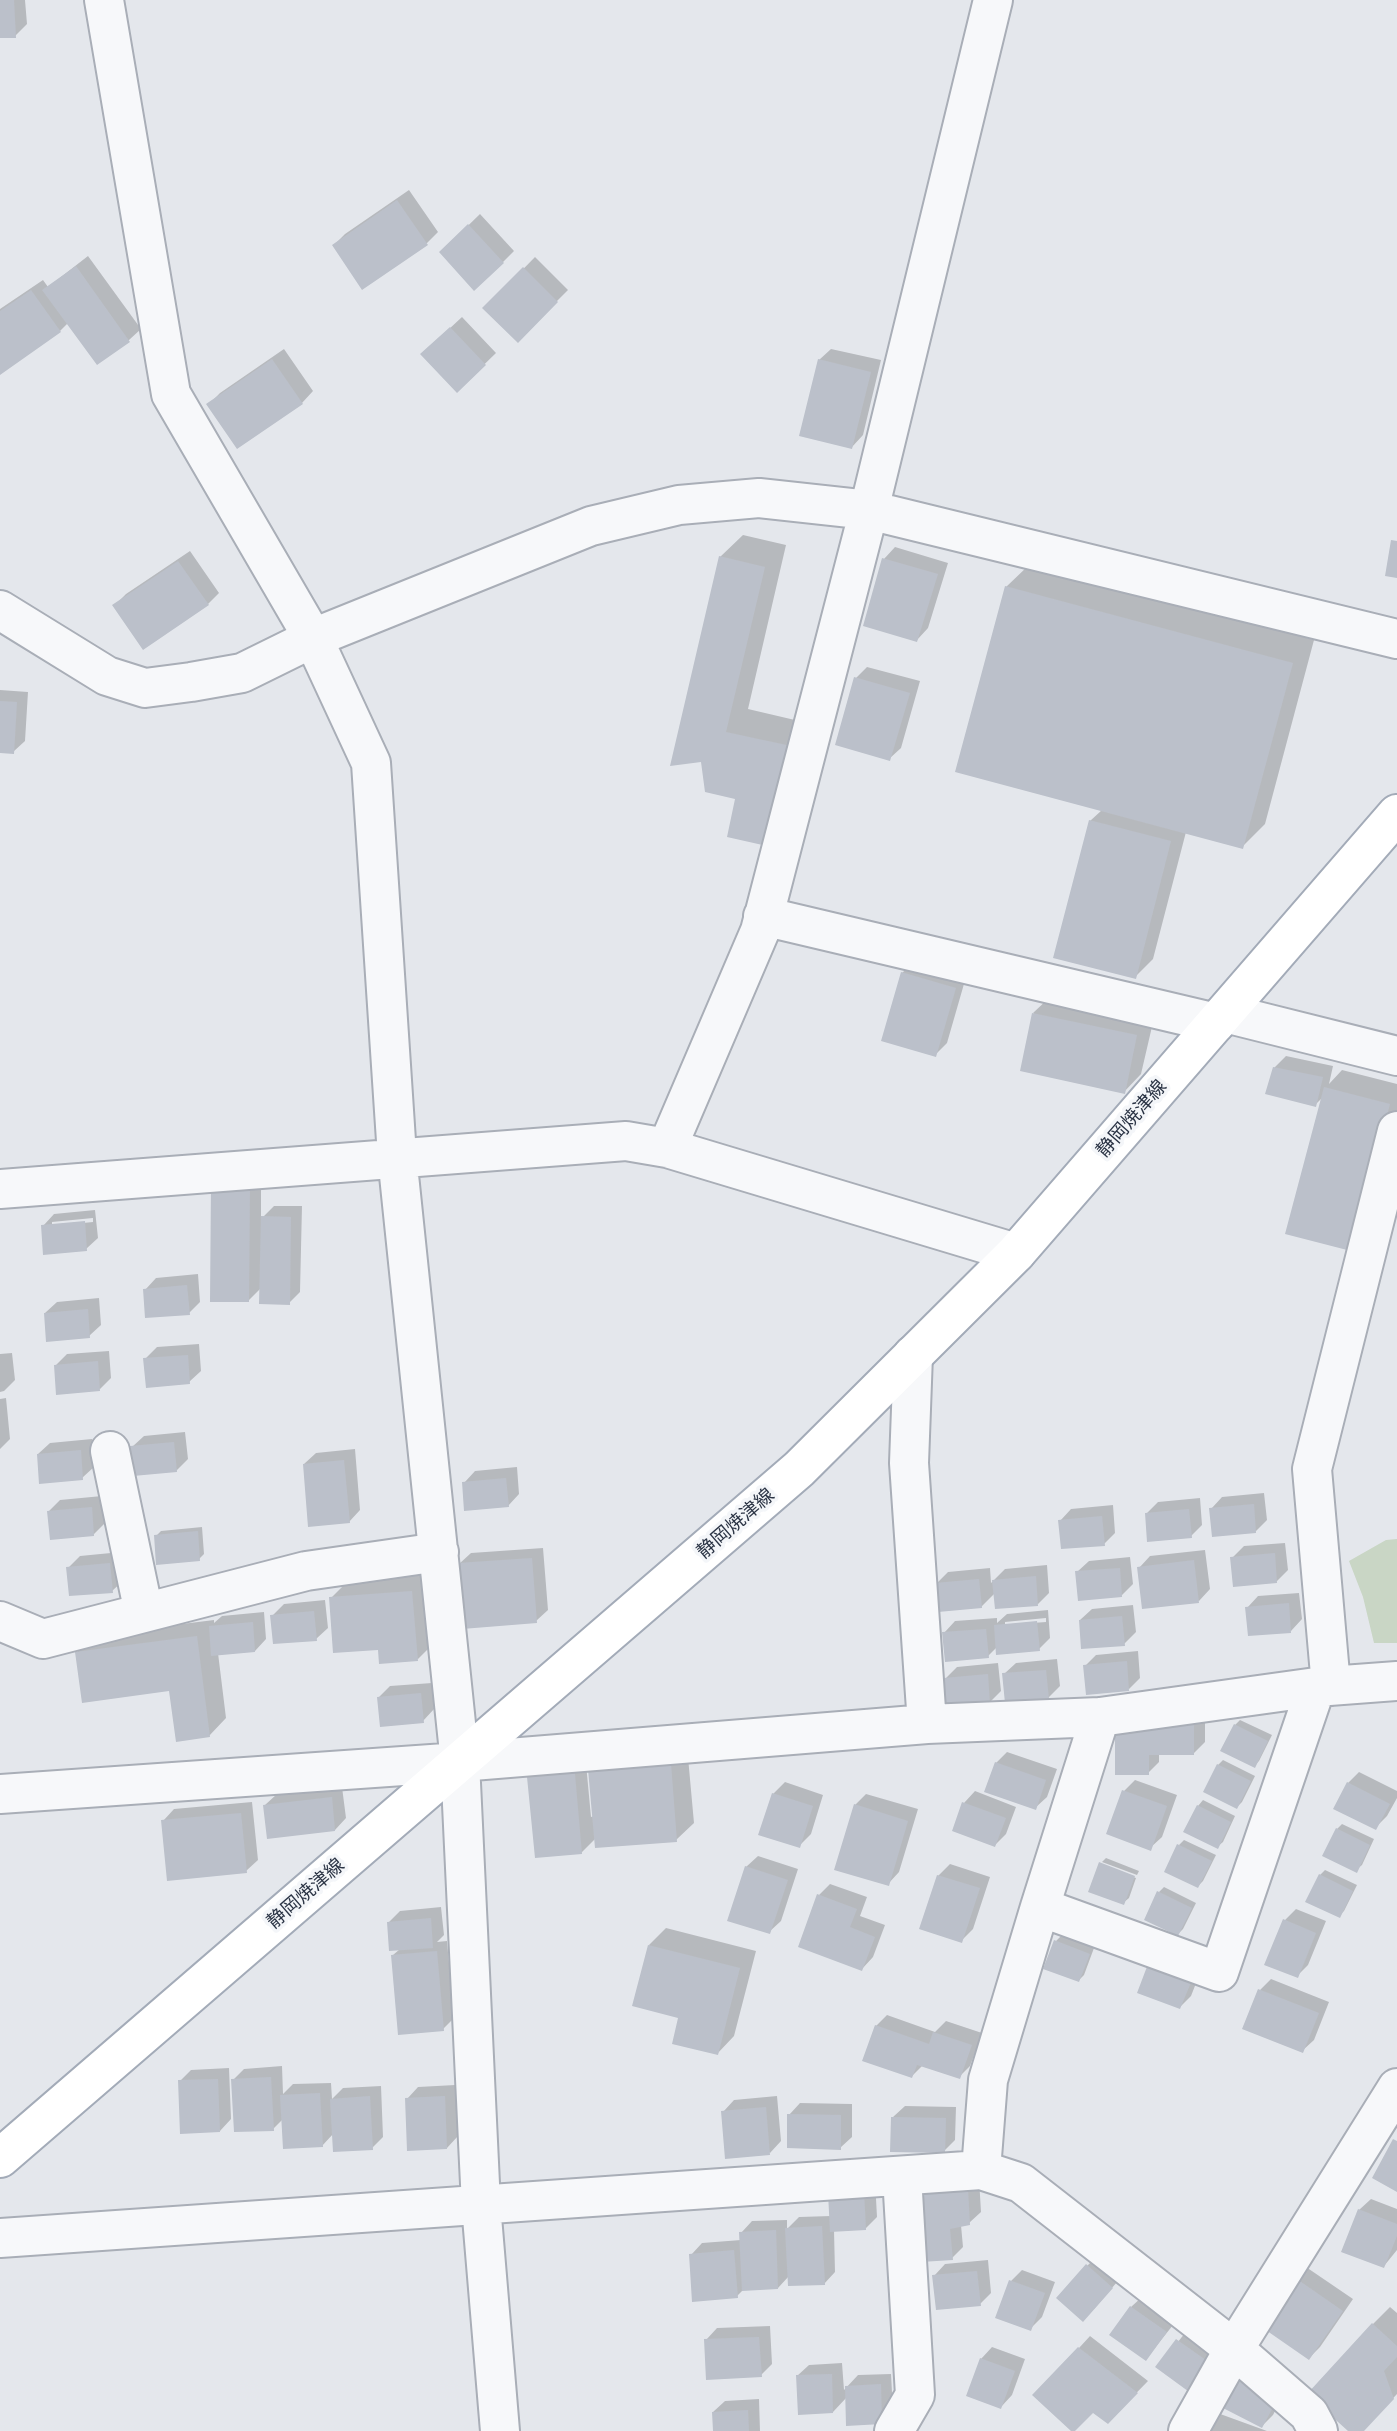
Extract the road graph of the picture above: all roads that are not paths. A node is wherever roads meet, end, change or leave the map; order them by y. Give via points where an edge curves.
1 (104, 0) edge
2 (993, 0) edge
3 (869, 510) junction
4 (0, 610) edge
5 (313, 638) junction
6 (1397, 639) edge
7 (1397, 814) edge
8 (763, 916) junction
9 (1221, 1018) junction
10 (1397, 1056) edge
11 (1397, 1131) edge
12 (667, 1148) junction
13 (397, 1156) junction
14 (0, 1189) edge
15 (1016, 1253) junction
16 (913, 1355) junction
17 (110, 1451) dead end
18 (439, 1552) junction
19 (144, 1613) junction
20 (0, 1620) edge
21 (1397, 1681) edge
22 (1323, 1687) junction
23 (1100, 1717) junction
24 (927, 1724) junction
25 (460, 1762) junction
26 (0, 1794) edge
27 (1040, 1907) junction
28 (1397, 2088) edge
29 (0, 2158) edge
30 (981, 2170) junction
31 (902, 2176) junction
32 (481, 2205) junction
33 (0, 2238) edge
34 (1234, 2349) junction
35 (500, 2431) edge
36 (894, 2431) edge
37 (1188, 2431) edge
38 (1318, 2431) edge

1 - 5 street via 172,394
2 - 3 street
3 - 5 street via 759,498 679,505 591,526
3 - 6 street
3 - 8 street
4 - 5 street via 107,676 145,688 242,673
5 - 13 street via 371,763
7 - 9 main road, 静岡焼津線
8 - 9 street
8 - 12 street
9 - 10 street
9 - 15 main road, 静岡焼津線
11 - 22 street via 1312,1469
12 - 13 street via 626,1140
12 - 15 street
13 - 14 street
13 - 18 street
15 - 16 main road, 静岡焼津線
16 - 24 street via 909,1463
16 - 25 main road, 静岡焼津線 via 799,1469
17 - 19 street
18 - 19 street via 306,1571
18 - 25 street
19 - 20 street via 43,1639
21 - 22 street
22 - 23 street
22 - 27 street via 1219,1972
23 - 24 street
23 - 27 street
24 - 25 street
25 - 26 street
25 - 29 main road, 静岡焼津線
25 - 32 street
27 - 30 street via 988,2080
28 - 34 street
30 - 31 street
30 - 34 street via 1021,2183
31 - 32 street
31 - 36 street via 915,2395
32 - 33 street
32 - 35 street
34 - 37 street
34 - 38 street via 1309,2414

